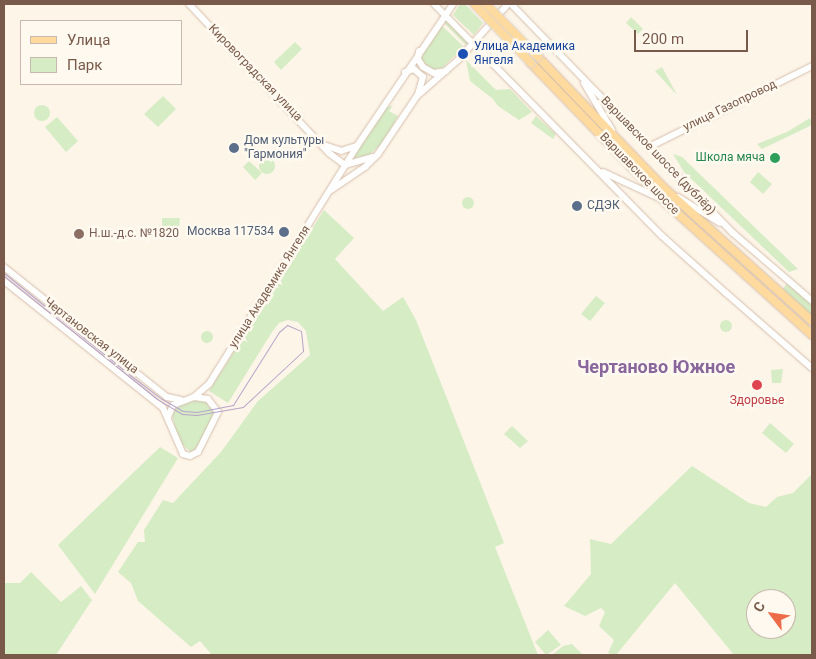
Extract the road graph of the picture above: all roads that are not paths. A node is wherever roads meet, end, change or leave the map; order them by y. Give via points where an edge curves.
1 (189, 4) edge
2 (434, 4) edge
3 (453, 4) edge
4 (474, 4) edge
5 (486, 4) edge
6 (509, 4) edge
7 (445, 15) junction
8 (474, 43) junction
9 (419, 50) junction
10 (535, 60) junction
11 (812, 66) edge
12 (447, 70) junction
13 (404, 72) junction
14 (578, 73) junction
15 (417, 96) junction
16 (321, 142) junction
17 (620, 142) junction
18 (356, 146) junction
19 (649, 147) junction
20 (378, 154) junction
21 (345, 164) junction
22 (599, 170) junction
23 (663, 187) junction
24 (330, 190) junction
25 (666, 203) junction
26 (733, 233) junction
27 (4, 267) edge
28 (4, 281) edge
29 (812, 301) edge
30 (812, 321) edge
31 (812, 335) edge
32 (812, 368) edge
33 (209, 384) junction
34 (194, 396) junction
35 (181, 400) junction
36 (215, 405) junction
37 (168, 417) junction

1 - 16 main road, Кировоградская улица
2 - 7 main road
3 - 7 main road, улица Академика Янгеля
4 - 10 main road, Варшавское шоссе, bridge
5 - 10 main road, Варшавское шоссе, bridge
6 - 8 main road, улица Академика Янгеля
6 - 14 main road, Варшавское шоссе (дублёр)
7 - 8 main road
7 - 9 main road, улица Академика Янгеля
8 - 12 main road, улица Академика Янгеля
8 - 22 main road
9 - 12 main road via 418,59 423,67 434,73
9 - 13 main road, улица Академика Янгеля
10 - 17 main road, Варшавское шоссе
10 - 25 main road, Варшавское шоссе
11 - 19 main road, улица Газопровод
12 - 15 main road, улица Академика Янгеля
13 - 15 main road via 414,69 423,77
13 - 18 main road, улица Академика Янгеля
14 - 17 main road
14 - 19 main road, Варшавское шоссе (дублёр)
15 - 20 main road, улица Академика Янгеля
16 - 18 main road, Кировоградская улица via 342,151
16 - 21 main road, Кировоградская улица
17 - 23 main road, Варшавское шоссе
18 - 21 main road, улица Академика Янгеля
19 - 26 main road, Варшавское шоссе (дублёр)
20 - 21 main road
20 - 24 main road, улица Академика Янгеля via 365,167
21 - 24 main road, улица Академика Янгеля
22 - 25 main road via 648,191
22 - 32 main road via 671,245
23 - 26 main road
23 - 30 main road, Варшавское шоссе
24 - 33 main road, улица Академика Янгеля
25 - 31 main road, Варшавское шоссе
26 - 29 main road, Варшавское шоссе (дублёр)
27 - 35 main road, Чертановская улица via 167,397
28 - 37 main road, Чертановская улица via 163,408
33 - 34 main road, улица Академика Янгеля
33 - 36 main road via 207,394
34 - 35 main road
34 - 36 main road via 204,397
35 - 37 main road via 173,405
36 - 37 main road, Чертановская улица via 218,417 194,455 187,456 179,448

